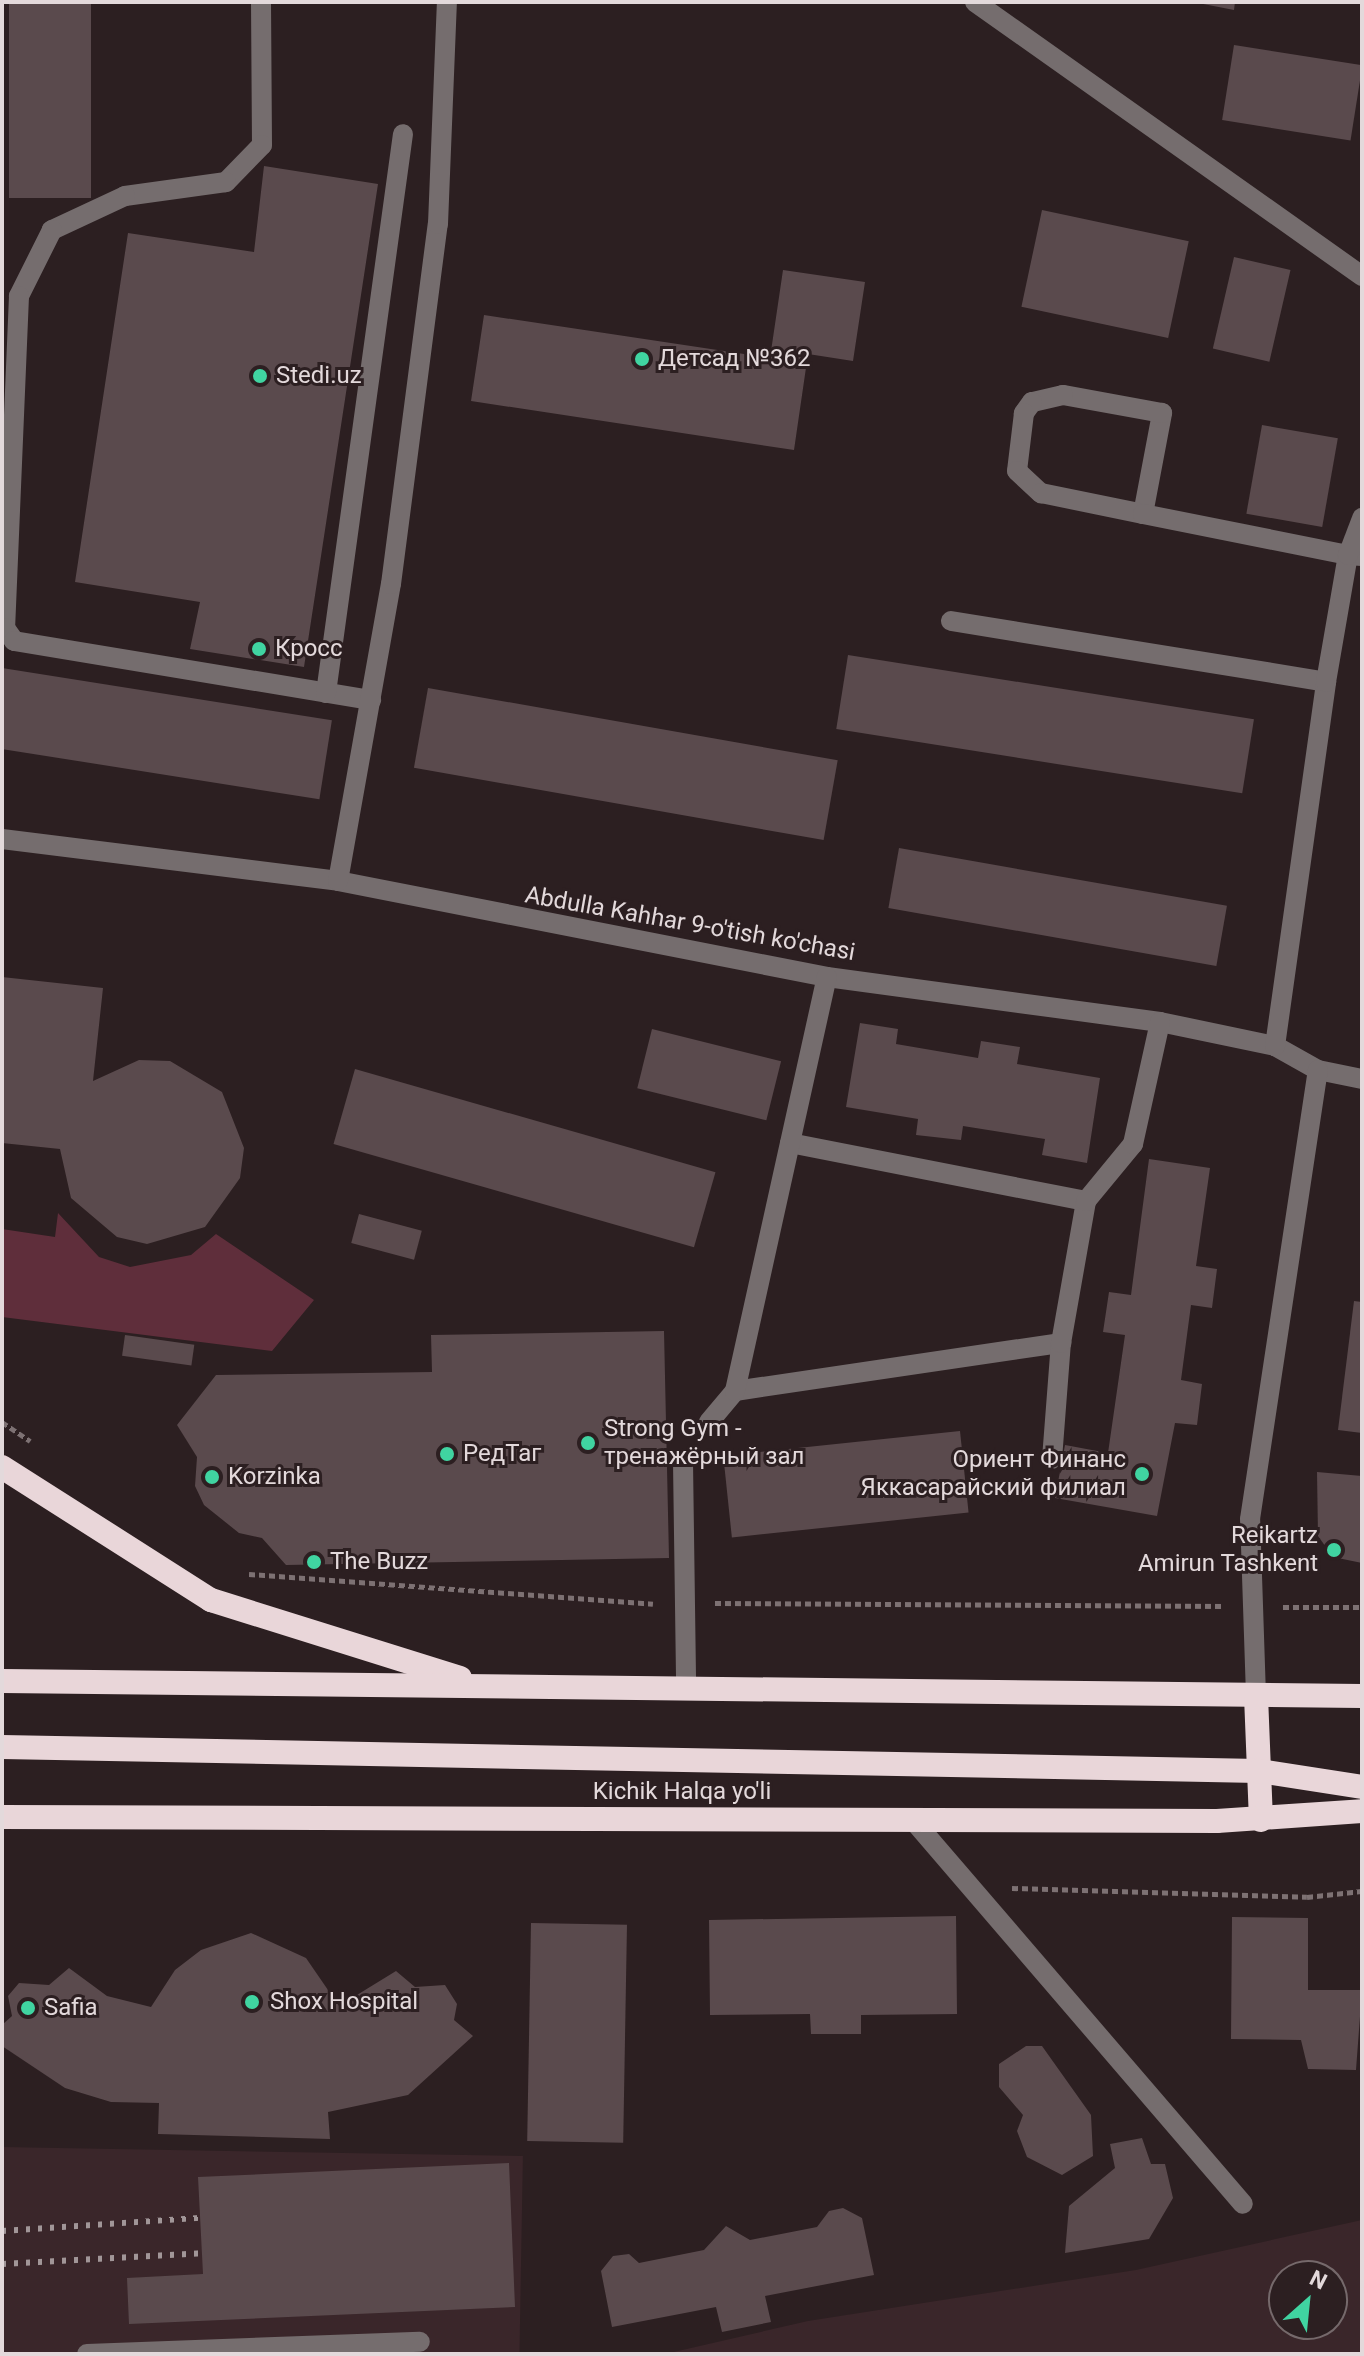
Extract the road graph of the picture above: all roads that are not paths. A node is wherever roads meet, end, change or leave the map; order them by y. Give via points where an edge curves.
1 (261, 2) edge
2 (447, 2) edge
3 (975, 2) edge
4 (403, 134) dead end
5 (1362, 276) edge
6 (1143, 514) junction
7 (1362, 518) edge
8 (1355, 555) edge
9 (951, 621) dead end
10 (1326, 682) junction
11 (326, 693) junction
12 (371, 700) junction
13 (2, 839) edge
14 (338, 881) junction
15 (827, 977) junction
16 (1160, 1022) junction
17 (1275, 1046) junction
18 (1318, 1070) junction
19 (1362, 1079) edge
20 (790, 1143) junction
21 (1086, 1201) junction
22 (1061, 1343) junction
23 (735, 1391) junction
24 (709, 1422) dead end
25 (1052, 1459) dead end
26 (683, 1462) dead end
27 (2, 1467) edge
28 (2, 1681) edge
29 (493, 1687) junction
30 (686, 1690) junction
31 (1256, 1696) junction
32 (1362, 1696) edge
33 (2, 1747) edge
34 (1259, 1771) junction
35 (1362, 1787) edge
36 (1362, 1811) edge
37 (2, 1817) edge
38 (913, 1820) junction
39 (1261, 1820) junction
40 (1243, 2204) dead end
41 (420, 2342) dead end
42 (87, 2354) edge

1 - 11 street via 262,145 226,182 125,196 52,230 19,296 5,628 14,641
2 - 12 street via 438,224
3 - 5 street
4 - 11 street
6 - 6 street via 1162,413 1063,395 1032,402 1017,457 1023,482 1041,493
6 - 8 street
7 - 8 street
8 - 10 street
9 - 10 street
10 - 17 street
11 - 12 street
12 - 14 street
13 - 14 street, Abdulla Kahhar 9-o'tish ko'chasi
14 - 15 street, Abdulla Kahhar 9-o'tish ko'chasi
15 - 16 street, Abdulla Kahhar 9-o'tish ko'chasi
15 - 20 street
16 - 17 street, Abdulla Kahhar 9-o'tish ko'chasi
16 - 21 street via 1133,1144
17 - 18 street, Abdulla Kahhar 9-o'tish ko'chasi
18 - 19 street, Abdulla Kahhar 9-o'tish ko'chasi
18 - 31 street via 1250,1519
20 - 21 street
20 - 23 street
21 - 22 street
22 - 23 street
22 - 25 street
23 - 24 street
26 - 30 street
27 - 29 highway via 211,1600 325,1641
28 - 29 highway
29 - 30 highway
30 - 31 highway
31 - 32 highway
31 - 34 highway
33 - 34 highway
34 - 35 highway
34 - 39 highway
36 - 39 highway, Kichik Halqa yo'li
37 - 38 highway, Kichik Halqa yo'li
38 - 39 highway, Kichik Halqa yo'li
38 - 40 street via 973,1882
41 - 42 street

